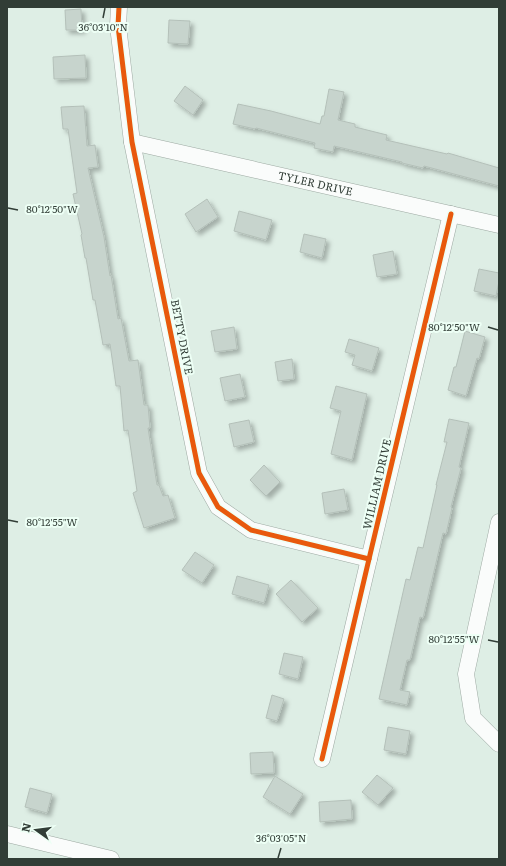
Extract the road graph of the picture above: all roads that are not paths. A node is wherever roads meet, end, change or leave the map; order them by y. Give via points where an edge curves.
1 (119, 7) edge
2 (132, 142) junction
3 (452, 214) junction
4 (499, 225) edge
5 (499, 522) edge
6 (369, 559) junction
7 (499, 744) edge
8 (322, 759) dead end
9 (7, 834) edge
10 (111, 859) edge

1 - 2 street, BETTY DRIVE via 118,26
2 - 3 street, TYLER DRIVE
2 - 6 street, BETTY DRIVE via 199,473 218,507 251,530
3 - 4 street, TYLER DRIVE
3 - 6 street, WILLIAM DRIVE
5 - 7 street via 466,674 473,718
6 - 8 street, WILLIAM DRIVE
9 - 10 street

